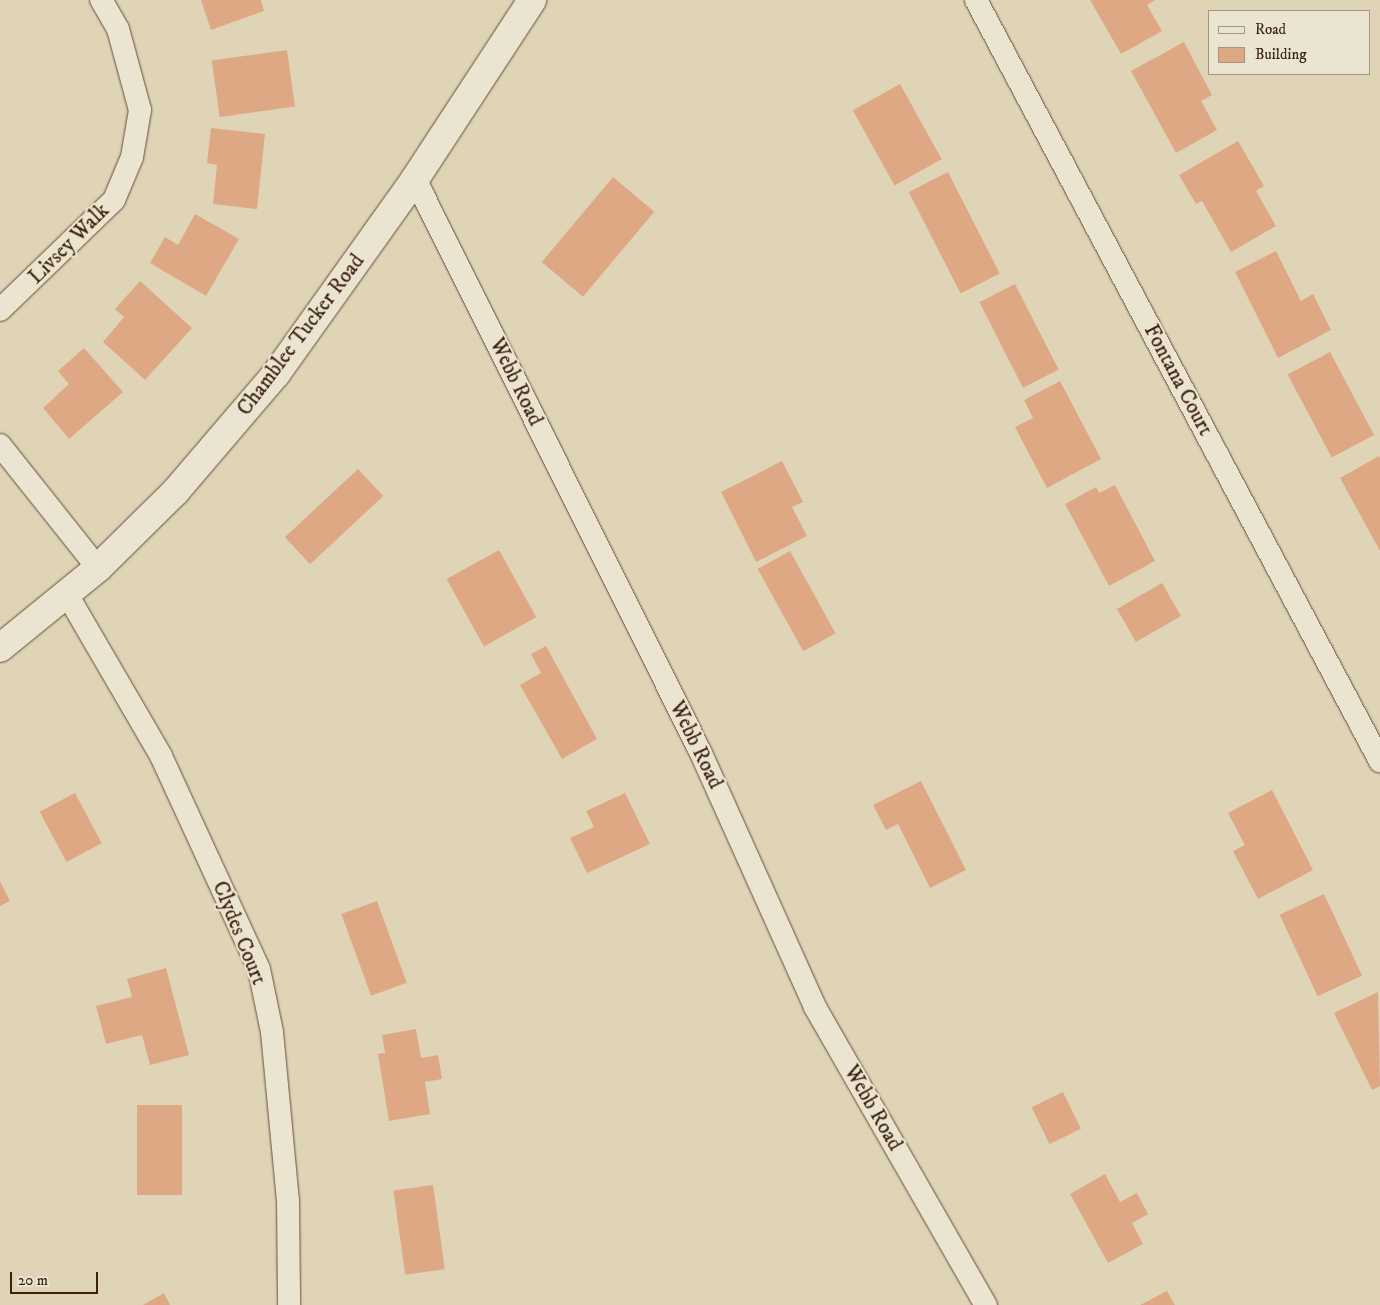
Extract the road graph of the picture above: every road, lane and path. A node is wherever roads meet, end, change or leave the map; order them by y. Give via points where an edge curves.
1 (101, 0) edge
2 (532, 0) edge
3 (976, 0) edge
4 (415, 179) junction
5 (0, 310) edge
6 (0, 445) edge
7 (98, 568) junction
8 (68, 596) junction
9 (0, 648) edge
10 (1380, 761) edge
11 (289, 1305) edge
12 (986, 1305) edge

1 - 5 street, Livsey Walk via 118,29 140,110 132,156 114,200
2 - 4 main road, Chamblee Tucker Road
3 - 10 street, Fontana Court
4 - 7 main road, Chamblee Tucker Road via 276,374 176,491
4 - 12 street, Webb Road via 700,751 815,1007
6 - 7 street
7 - 8 main road, Chamblee Tucker Road
8 - 9 main road, Chamblee Tucker Road
8 - 11 street, Clydes Court via 161,756 259,969 272,1032 288,1202

